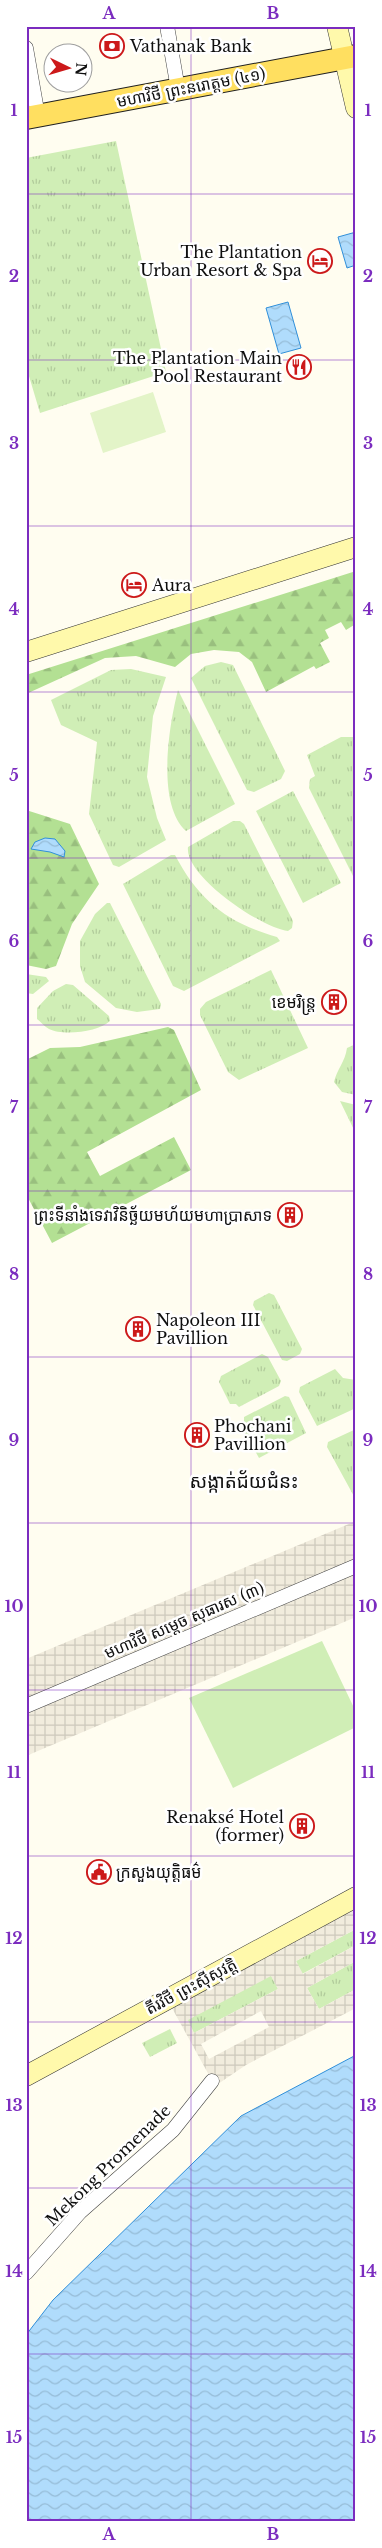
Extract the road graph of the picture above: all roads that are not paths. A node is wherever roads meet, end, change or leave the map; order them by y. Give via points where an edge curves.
1 (167, 26) edge
2 (337, 26) edge
3 (26, 48) edge
4 (350, 57) edge
5 (178, 89) junction
6 (356, 108) edge
7 (32, 117) edge
8 (356, 547) edge
9 (26, 652) edge
10 (356, 1566) edge
11 (26, 1706) edge
12 (356, 1897) edge
13 (26, 2076) edge
14 (212, 2081) dead end
15 (26, 2273) edge

1 - 5 street
2 - 4 street
3 - 7 street
4 - 5 main road, មហាវិថី ព្រះនរោត្តម (៤១)
4 - 6 street
5 - 7 main road, មហាវិថី ព្រះនរោត្តម (៤១)
8 - 9 street
10 - 11 street, មហាវិថី សម្តេច សុធារស (៣)
12 - 13 street, តីរវិថី ព្រះស៊ីសុវត្តិ
14 - 15 street, Mekong Promenade via 172,2130 80,2212

